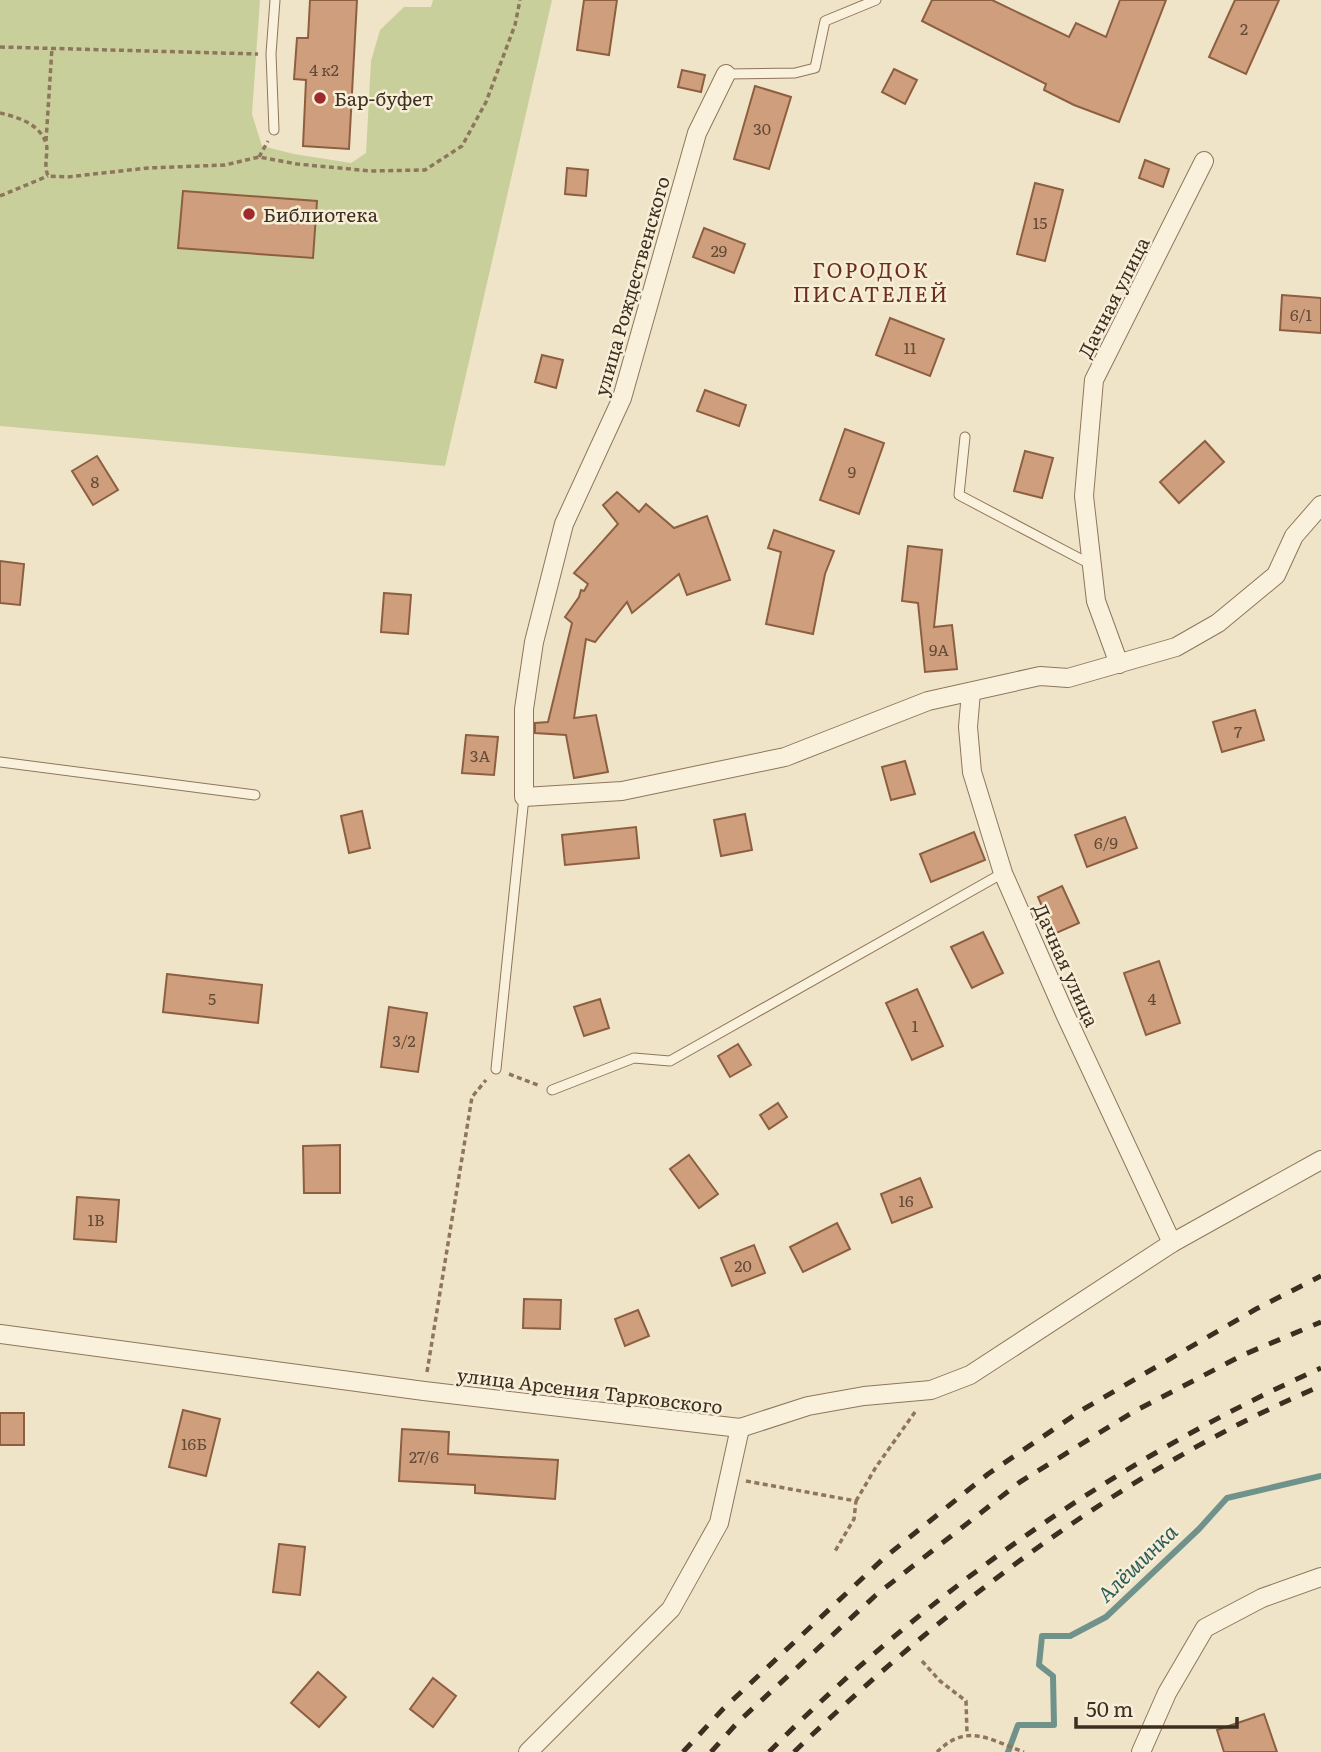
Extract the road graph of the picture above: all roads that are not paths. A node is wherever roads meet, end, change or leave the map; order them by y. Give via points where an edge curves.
1 (275, 0) edge
2 (876, 0) edge
3 (726, 74) joint
4 (274, 130) dead end
5 (1204, 161) dead end
6 (965, 438) dead end
7 (1321, 505) edge
8 (1092, 565) junction
9 (1119, 664) junction
10 (971, 692) junction
11 (0, 762) edge
12 (256, 795) dead end
13 (524, 797) junction
14 (1003, 873) junction
15 (496, 1069) road end
16 (552, 1090) road end
17 (1321, 1160) edge
18 (1172, 1243) junction
19 (0, 1334) edge
20 (740, 1429) junction
21 (1321, 1577) edge
22 (527, 1752) edge
23 (1140, 1752) edge

1 - 4 lane via 271,54
2 - 3 lane via 825,22 815,68 795,73
3 - 13 street, улица Рождественского via 697,133 622,398 564,524 534,642 524,709
5 - 8 street, Дачная улица via 1094,380 1084,496
6 - 8 lane via 959,495
7 - 9 street via 1294,536 1276,575 1218,623 1176,647
8 - 9 street, Дачная улица via 1096,601
9 - 10 street via 1068,678 1040,676
10 - 13 street via 928,701 785,757 622,791
10 - 14 street, Дачная улица via 972,772
11 - 12 lane
13 - 15 lane
14 - 16 lane via 670,1061 634,1058
14 - 18 street, Дачная улица
17 - 18 street, улица Арсения Тарковского
18 - 20 street, улица Арсения Тарковского via 970,1375 931,1390 808,1406
19 - 20 street, улица Арсения Тарковского
20 - 22 street via 719,1523 671,1609
21 - 23 street via 1262,1598 1205,1628

